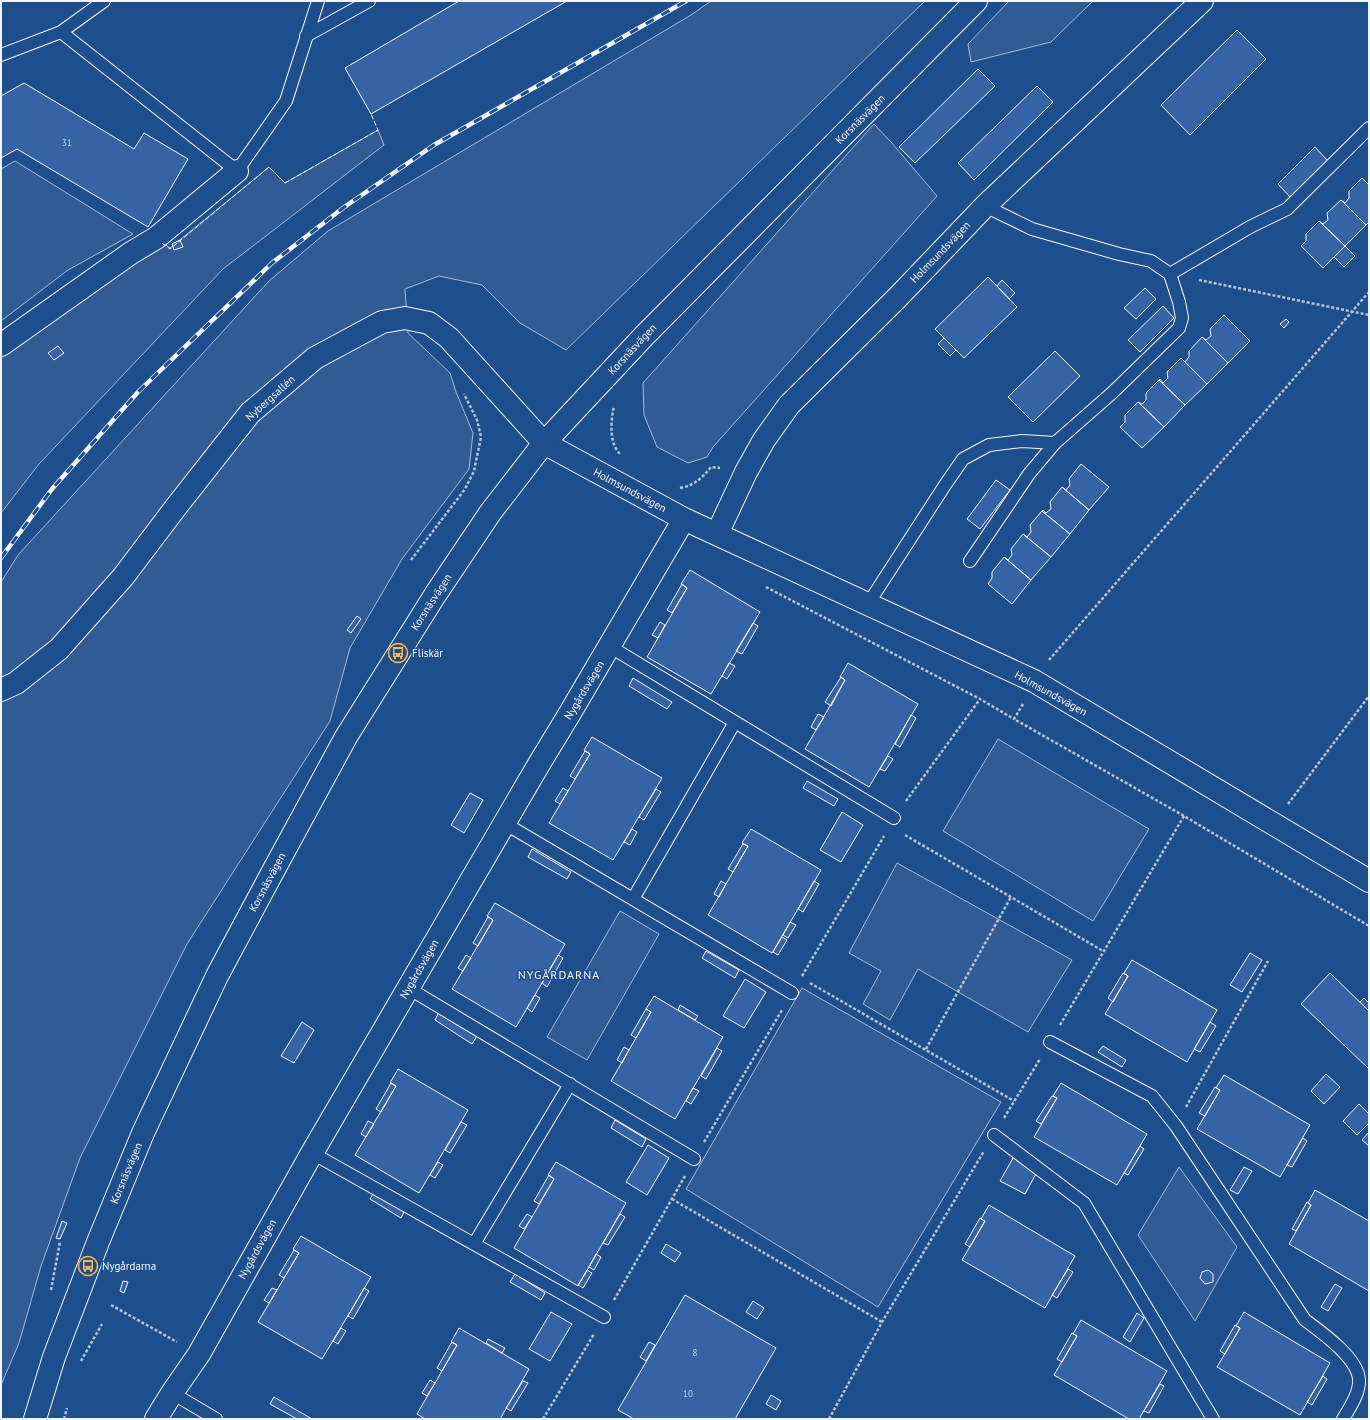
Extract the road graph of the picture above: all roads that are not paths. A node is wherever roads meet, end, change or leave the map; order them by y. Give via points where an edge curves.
1 (104, 1) edge
2 (318, 1) edge
3 (369, 1) edge
4 (976, 1) edge
5 (1202, 1) edge
6 (60, 32) junction
7 (306, 36) junction
8 (1, 55) edge
9 (1369, 128) edge
10 (237, 171) junction
11 (985, 206) junction
12 (1170, 274) junction
13 (1, 346) edge
14 (544, 443) junction
15 (1055, 443) junction
16 (684, 519) junction
17 (717, 534) junction
18 (970, 561) dead end
19 (868, 604) junction
20 (610, 646) junction
21 (1, 690) edge
22 (735, 722) junction
23 (892, 822) road end
24 (504, 823) junction
25 (1369, 881) edge
26 (633, 899) junction
27 (408, 988) junction
28 (792, 992) road end
29 (1050, 1042) road end
30 (570, 1084) junction
31 (994, 1135) road end
32 (312, 1153) junction
33 (694, 1159) road end
34 (474, 1244) junction
35 (604, 1318) dead end
36 (172, 1393) junction
37 (35, 1419) edge
38 (156, 1419) edge
39 (216, 1419) edge
40 (1213, 1419) edge
41 (1343, 1419) edge

1 - 6 lane
2 - 7 lane
3 - 7 lane
4 - 14 street, Korsnäsvägen via 644,336
5 - 11 street, Holmsundsvägen
6 - 8 lane
6 - 10 lane
7 - 10 lane via 286,101
9 - 12 lane via 1287,209 1250,227
10 - 13 street via 156,238
11 - 12 lane via 1032,229 1151,261
11 - 17 street, Holmsundsvägen via 789,405 764,440 746,472
12 - 15 lane via 1182,318 1179,328 1112,393
14 - 16 street, Holmsundsvägen
14 - 21 street, Nybergsallén via 449,338 429,323 405,318 382,322 315,358 250,413 123,577 59,649 16,682
14 - 37 street, Korsnäsvägen via 486,519 346,737 221,969 143,1133 101,1234 54,1357
15 - 18 lane via 1029,474
15 - 19 lane via 1022,441 989,445 964,459
16 - 17 street, Holmsundsvägen
16 - 20 street, Nygårdsvägen
17 - 19 street, Holmsundsvägen
19 - 25 street, Holmsundsvägen via 1034,681
20 - 22 lane
20 - 24 street, Nygårdsvägen
22 - 23 lane
22 - 26 lane
24 - 26 lane
24 - 27 street, Nygårdsvägen
26 - 28 lane
27 - 30 lane
27 - 32 street, Nygårdsvägen
29 - 41 lane via 1152,1096 1176,1126 1304,1320 1333,1342 1351,1360 1359,1378 1357,1393
30 - 33 lane
30 - 34 lane
31 - 40 lane via 1084,1203
32 - 34 lane
32 - 36 street, Nygårdsvägen via 198,1354
34 - 35 lane
36 - 38 street, Nygårdsvägen
36 - 39 lane

